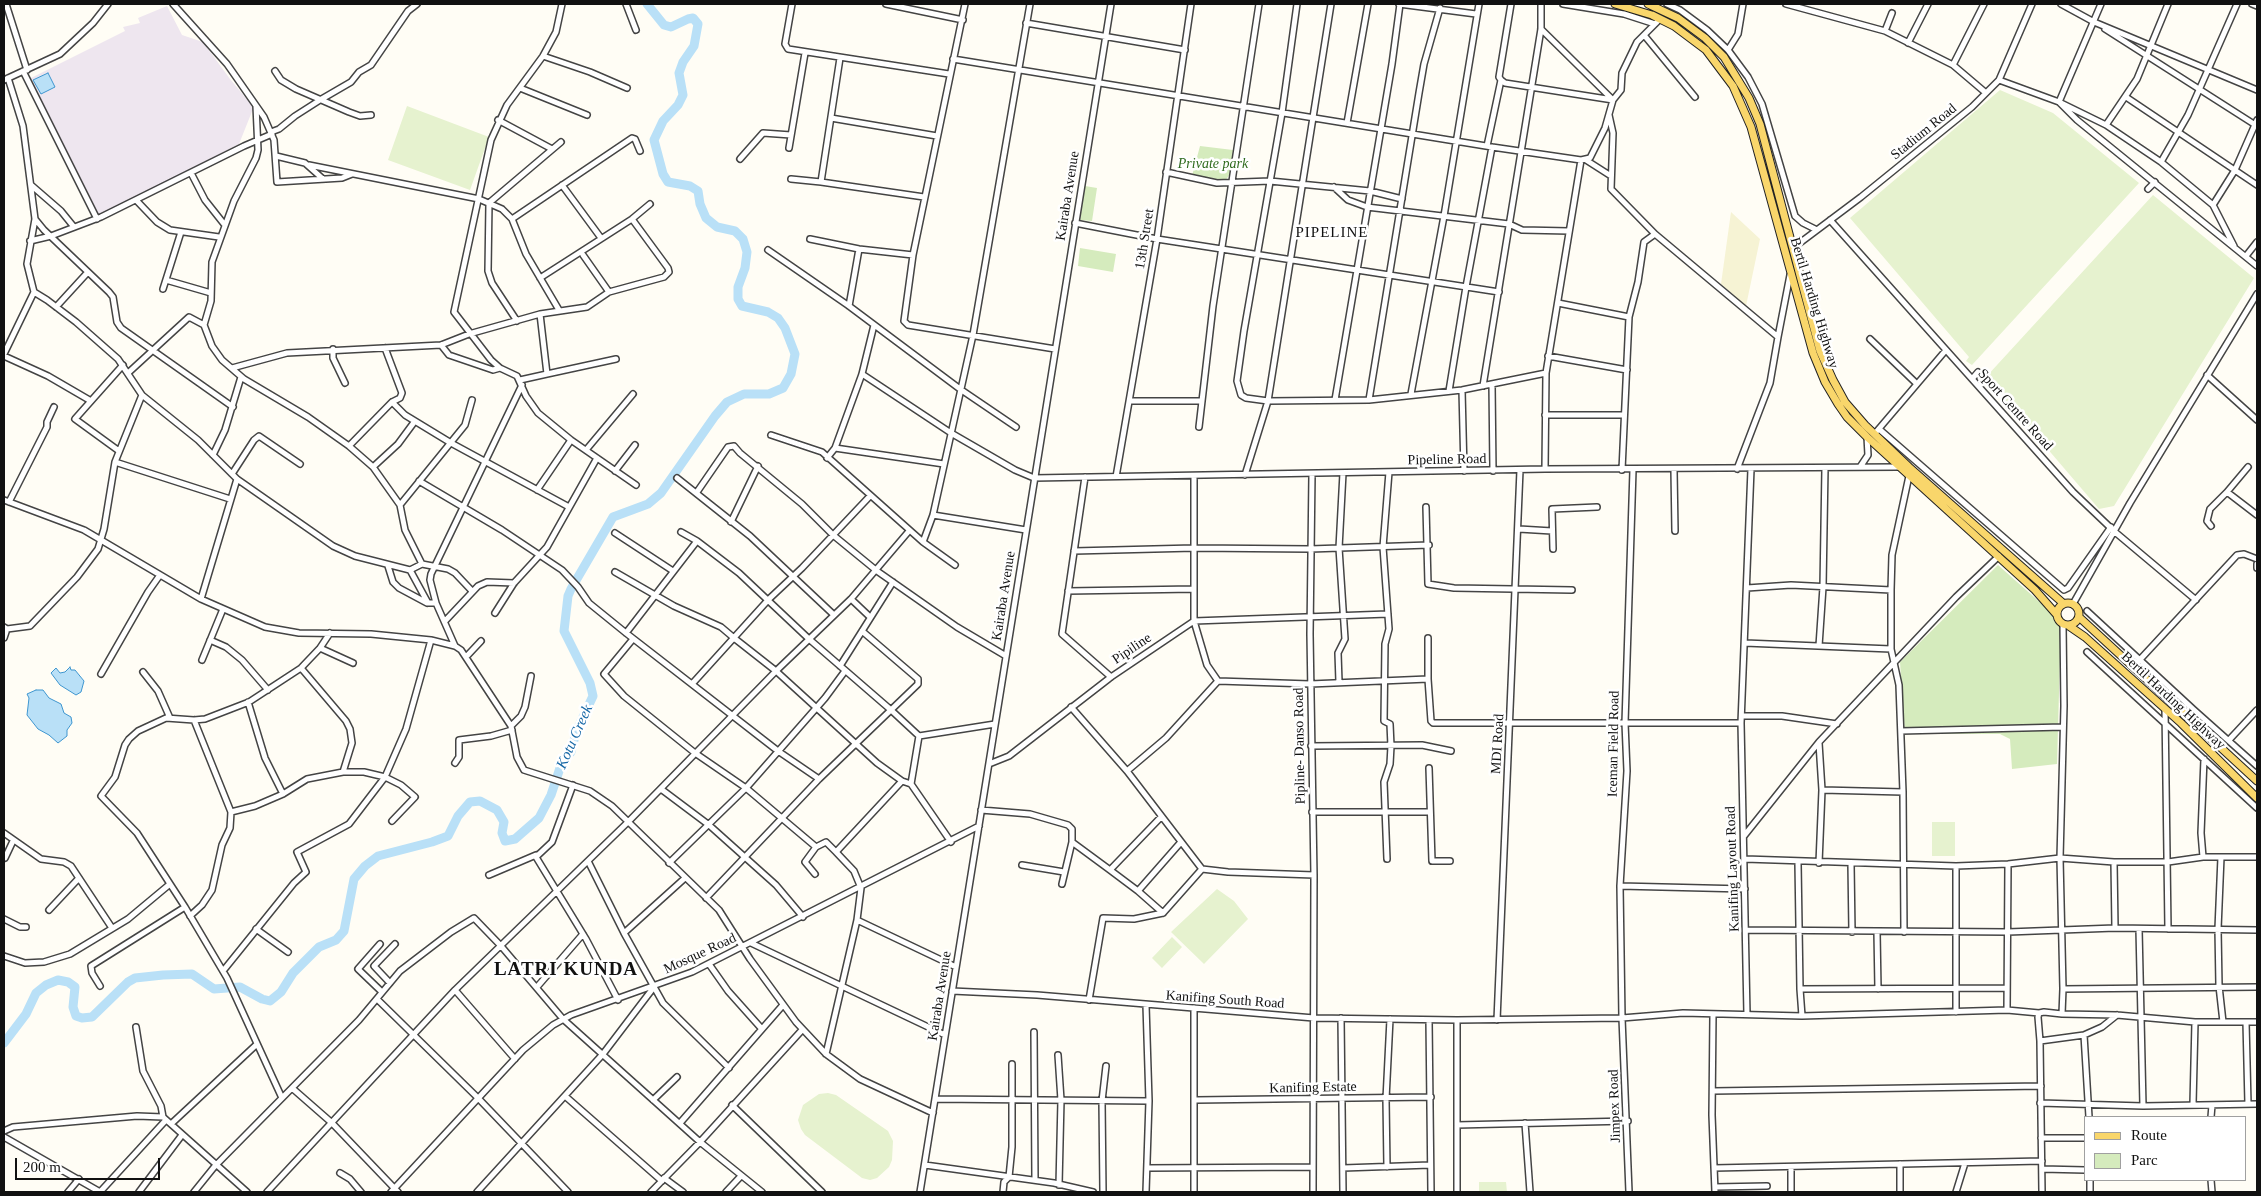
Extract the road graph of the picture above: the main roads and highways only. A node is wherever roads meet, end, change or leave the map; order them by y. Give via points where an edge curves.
1 (1615, 4) edge
2 (1648, 4) edge
3 (1873, 434) junction
4 (2064, 604) junction
5 (2057, 615) junction
6 (2079, 617) junction
7 (2066, 625) junction
8 (2257, 781) edge
9 (2257, 798) edge

1 - 3 main road, Bertil Harding Highway via 1658,21 1693,40 1714,59 1741,101 1751,127 1810,346 1822,375 1847,417
2 - 3 main road, Bertil Harding Highway via 1678,18 1705,38 1724,57 1742,85 1760,124 1827,369 1845,402
3 - 4 main road, Bertil Harding Highway
3 - 5 main road, Bertil Harding Highway via 1898,467 2035,590
4 - 5 main road
4 - 6 main road via 2073,604
5 - 7 main road
6 - 7 main road via 2076,622
6 - 8 main road, Bertil Harding Highway
7 - 9 main road, Bertil Harding Highway via 2086,637

